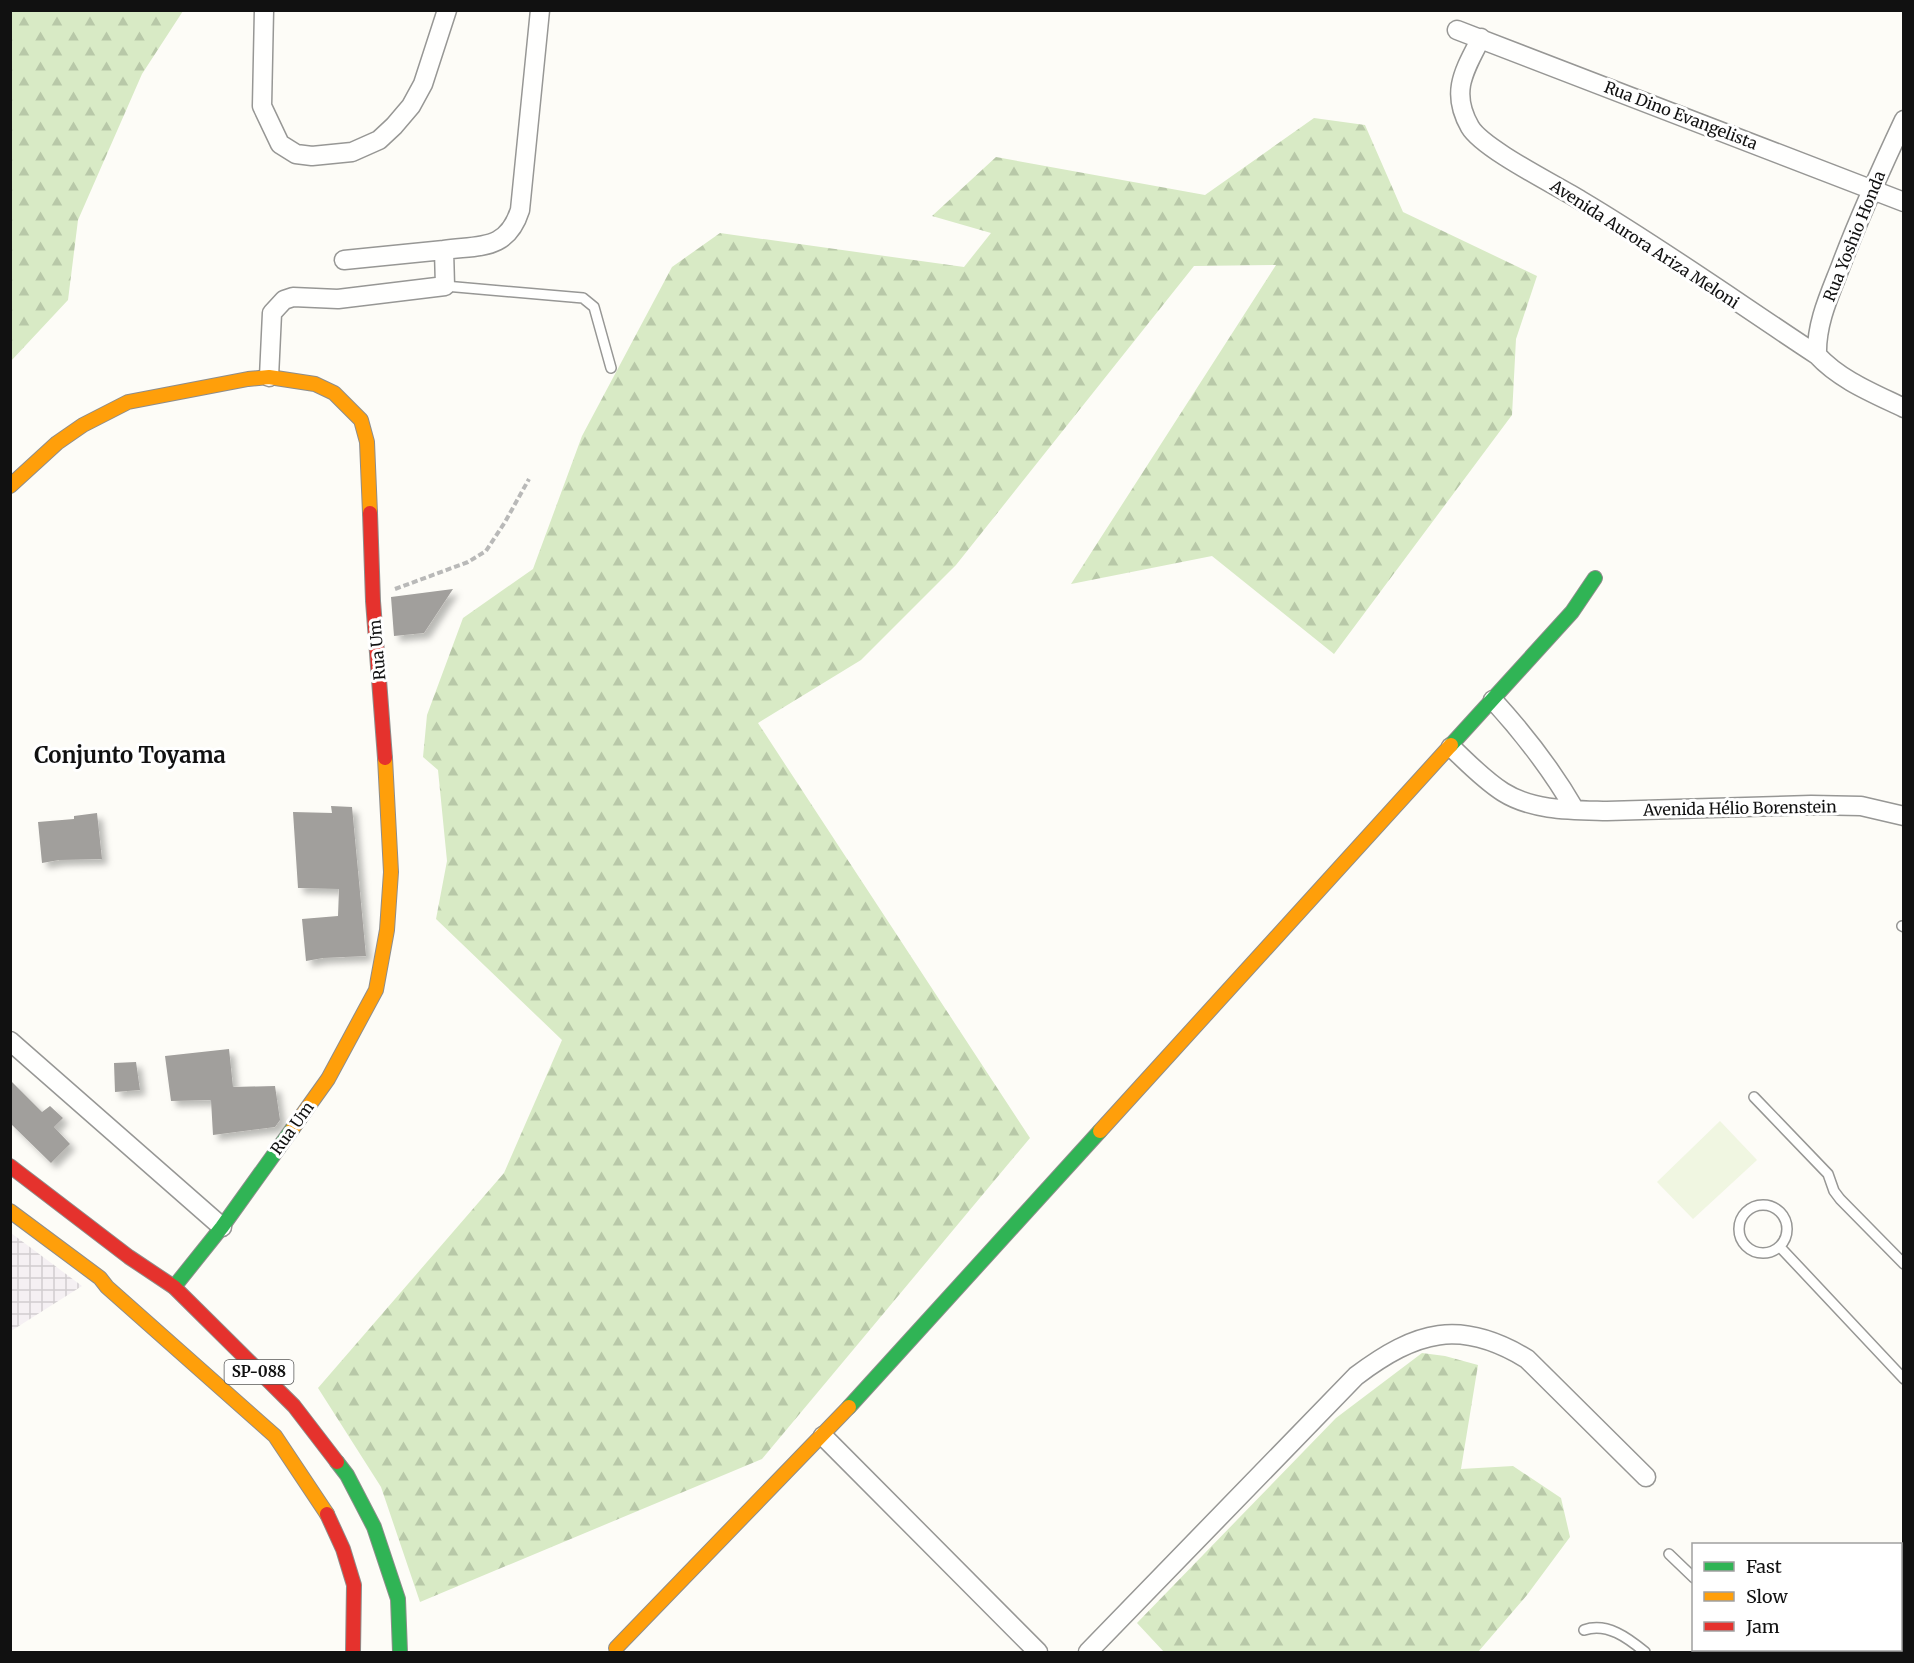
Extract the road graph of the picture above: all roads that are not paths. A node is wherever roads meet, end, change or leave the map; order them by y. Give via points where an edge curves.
1 (264, 10) edge
2 (447, 10) edge
3 (540, 10) edge
4 (1457, 30) dead end
5 (1481, 38) junction
6 (1904, 120) edge
7 (1872, 188) junction
8 (1904, 202) edge
9 (444, 250) junction
10 (344, 260) dead end
11 (445, 286) junction
12 (1817, 355) junction
13 (610, 368) dead end
14 (269, 377) junction
15 (1904, 408) edge
16 (10, 486) edge
17 (1594, 578) dead end
18 (1493, 700) junction
19 (1451, 747) junction
20 (1575, 810) junction
21 (1904, 816) edge
22 (10, 1041) edge
23 (1754, 1097) dead end
24 (10, 1166) edge
25 (10, 1211) edge
26 (222, 1227) junction
27 (1780, 1247) junction
28 (1904, 1264) edge
29 (174, 1287) junction
30 (1904, 1379) edge
31 (823, 1436) junction
32 (1646, 1477) dead end
33 (1668, 1554) dead end
34 (1692, 1576) edge
35 (1584, 1630) dead end
36 (616, 1648) dead end
37 (353, 1653) edge
38 (400, 1653) edge
39 (1038, 1653) edge
40 (1088, 1653) edge
41 (1645, 1653) edge

1 - 2 street via 262,106 280,144 296,154 312,156 352,152 379,140 394,126 423,84
3 - 9 street via 520,210 515,225 498,242
4 - 5 street, Rua Dino Evangelista
5 - 7 street, Rua Dino Evangelista
5 - 12 street, Avenida Aurora Ariza Meloni via 1461,77 1459,95 1471,129 1486,143
6 - 7 street, Rua Yoshio Honda
7 - 8 street, Rua Dino Evangelista
7 - 12 street, Rua Yoshio Honda via 1822,318 1816,337
9 - 10 street
9 - 11 street
11 - 13 lane via 583,298 594,307
11 - 14 street via 284,300 272,313
12 - 15 street, Avenida Aurora Ariza Meloni via 1845,379
14 - 16 street, Rua Um via 128,402 57,443
14 - 26 street, Rua Um via 315,384 334,393 361,420 367,442 391,872 387,930 376,990 328,1079
17 - 18 street via 1572,612
18 - 19 street
18 - 20 street via 1527,736
19 - 20 street, Avenida Hélio Borenstein via 1505,793 1541,806
19 - 31 street
20 - 21 street, Avenida Hélio Borenstein via 1811,804 1861,806
22 - 26 street
23 - 28 lane via 1828,1174 1840,1199
24 - 29 street, SP-088
25 - 37 street, SP-088 via 100,1278 274,1436 326,1511 343,1549 354,1585
26 - 29 street, Rua Um
27 - 27 lane via 1787,1223 1777,1209 1761,1204 1746,1211 1738,1226 1742,1243 1764,1254
27 - 30 lane
29 - 38 street, SP-088 via 294,1406 347,1475 374,1527 398,1599
31 - 36 street
31 - 39 street
32 - 40 street via 1527,1359 1481,1339 1436,1334 1408,1344 1356,1376
33 - 34 lane
35 - 41 lane via 1601,1628 1616,1632

